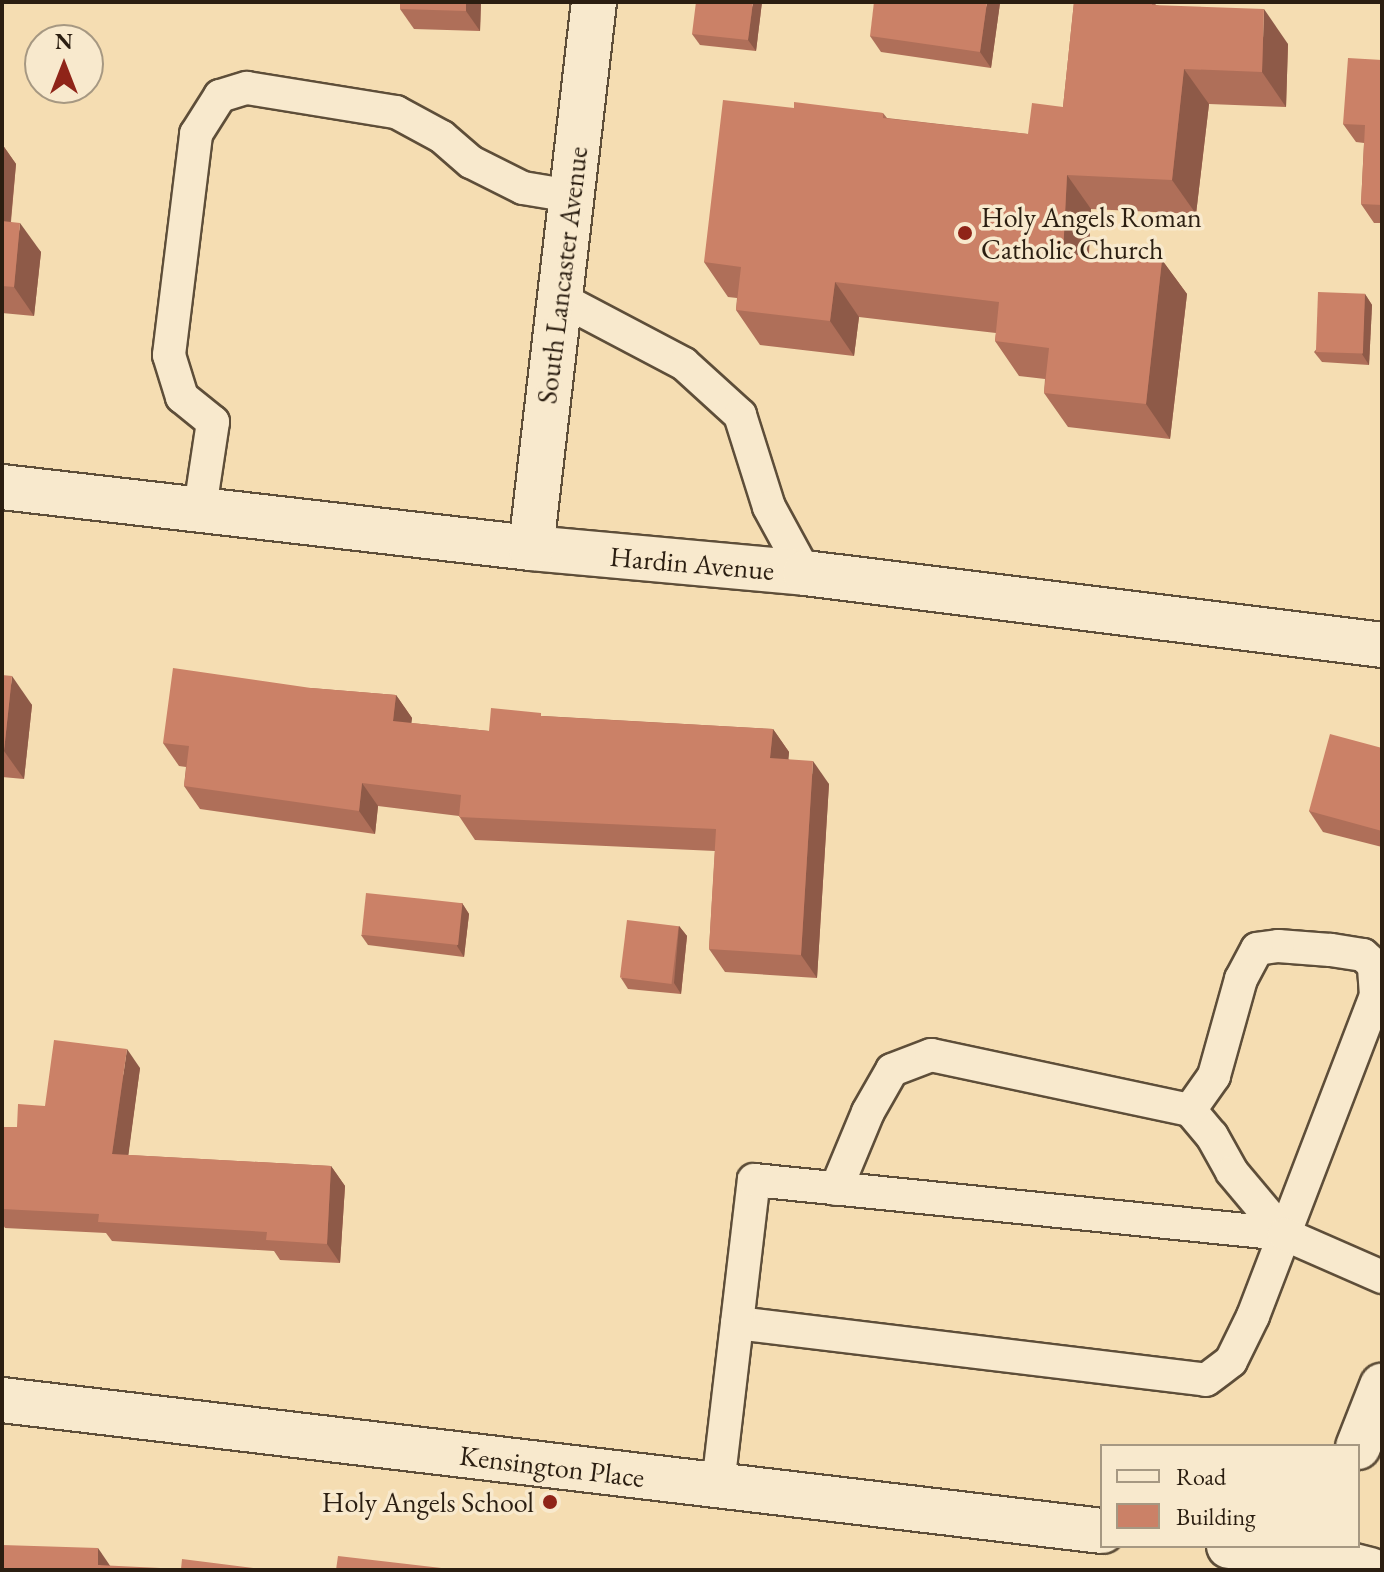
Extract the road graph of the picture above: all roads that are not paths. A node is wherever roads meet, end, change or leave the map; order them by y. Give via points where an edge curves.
1 (594, 2) edge
2 (571, 196) junction
3 (559, 298) junction
4 (2, 487) edge
5 (200, 508) junction
6 (531, 548) junction
7 (805, 573) junction
8 (1382, 645) edge
9 (1190, 1110) junction
10 (836, 1189) junction
11 (1284, 1234) junction
12 (1382, 1277) edge
13 (737, 1323) junction
14 (1382, 1386) edge
15 (2, 1400) edge
16 (1359, 1444) edge
17 (718, 1485) junction
18 (1100, 1531) edge
19 (1245, 1548) edge
20 (1315, 1557) edge
21 (1370, 1570) edge

1 - 2 street, South Lancaster Avenue
2 - 3 street, South Lancaster Avenue
2 - 5 lane via 523,188 471,162 442,137 396,112 247,88 220,96 196,134 169,355 182,397 213,422
3 - 6 street, South Lancaster Avenue
3 - 7 lane via 684,364 740,415 769,507
4 - 5 street, Hardin Avenue
5 - 6 street, Hardin Avenue
6 - 7 street, Hardin Avenue
7 - 8 street, Hardin Avenue
9 - 10 lane via 931,1055 892,1070
9 - 11 lane
9 - 11 lane via 1214,1076 1241,979 1257,949 1330,950 1363,955 1374,965 1376,996
10 - 11 lane
10 - 13 lane via 754,1180
11 - 12 lane
11 - 13 lane via 1231,1361 1206,1380
13 - 17 lane
14 - 16 street
15 - 17 street, Kensington Place
17 - 18 street, Kensington Place
19 - 20 street
20 - 21 street

